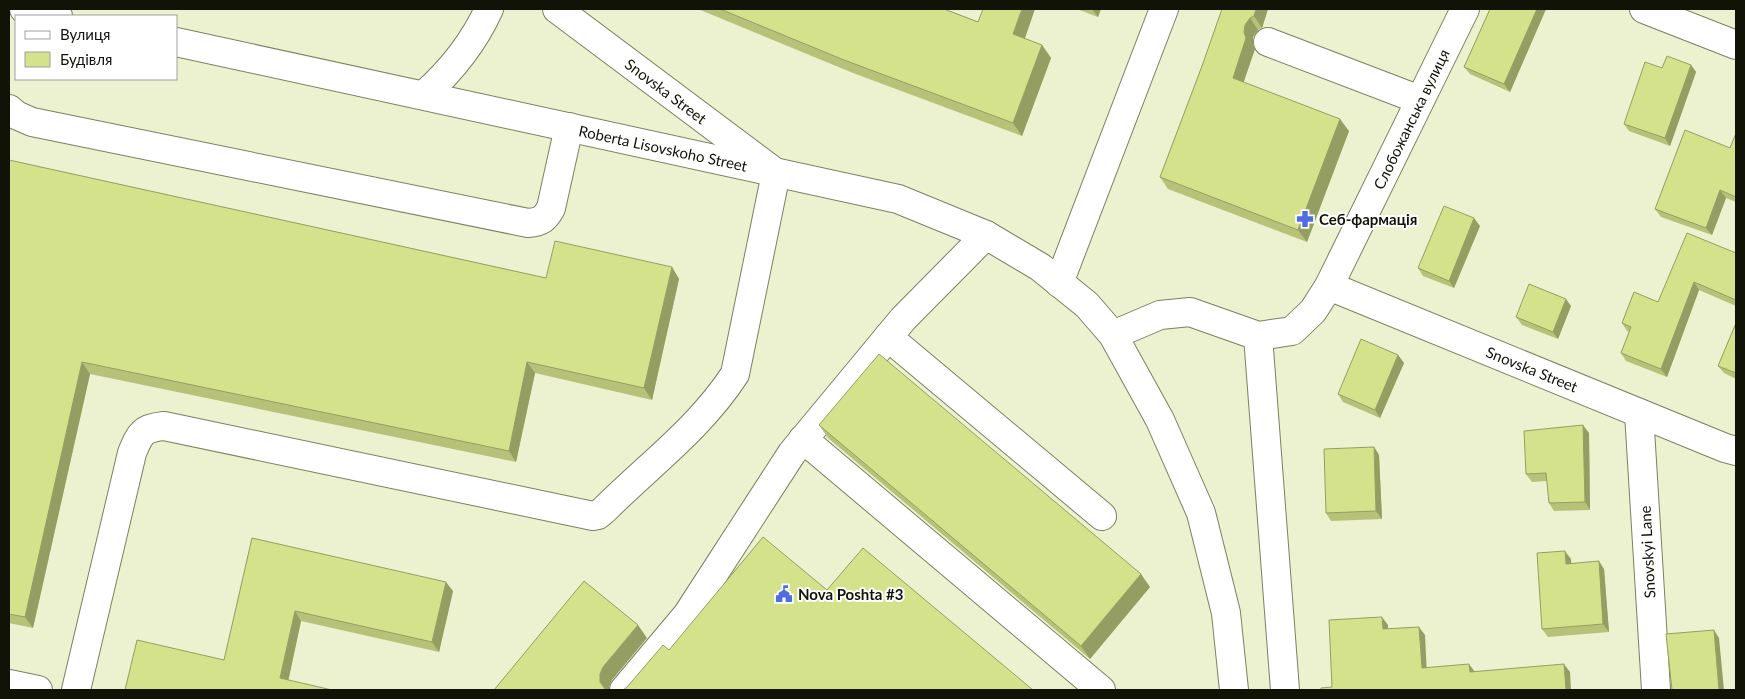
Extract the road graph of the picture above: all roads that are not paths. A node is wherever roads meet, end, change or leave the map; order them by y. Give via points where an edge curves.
1 (24, 9) edge
2 (489, 9) edge
3 (557, 9) edge
4 (1164, 9) edge
5 (1465, 9) edge
6 (1644, 9) edge
7 (53, 15) edge
8 (178, 42) edge
9 (1268, 42) dead end
10 (1736, 45) edge
11 (424, 95) junction
12 (1420, 100) junction
13 (9, 109) edge
14 (569, 127) junction
15 (776, 173) junction
16 (986, 235) junction
17 (1060, 283) junction
18 (1329, 286) junction
19 (1113, 335) junction
20 (1258, 336) junction
21 (888, 337) junction
22 (1639, 413) junction
23 (803, 439) junction
24 (1736, 451) edge
25 (1102, 516) dead end
26 (9, 684) edge
27 (38, 690) edge
28 (76, 690) edge
29 (624, 690) edge
30 (1101, 690) edge
31 (1234, 690) edge
32 (1285, 690) edge
33 (1656, 690) edge

1 - 7 street
2 - 11 street via 458,60
3 - 15 street, Snovska Street
4 - 17 street
5 - 12 street, Слобожанська вулиця
6 - 10 street
8 - 11 street, Roberta Lisovskoho Street
9 - 12 street
11 - 14 street, Roberta Lisovskoho Street
12 - 18 street, Слобожанська вулиця
13 - 14 street via 32,122 528,223 539,222 551,208
14 - 15 street, Roberta Lisovskoho Street
15 - 16 street, Roberta Lisovskoho Street via 898,199
15 - 28 street via 735,374 700,420 598,515 584,515 164,426 148,428 138,437 132,453
16 - 17 street, Roberta Lisovskoho Street via 1040,267
16 - 21 street
17 - 19 street, Roberta Lisovskoho Street via 1087,305
18 - 20 street, Слобожанська вулиця via 1313,311 1292,331
18 - 22 street, Snovska Street
19 - 20 street, Слобожанська вулиця via 1160,315 1190,312
19 - 31 street via 1160,420 1201,513 1226,612
20 - 32 street
21 - 23 street
21 - 25 street
22 - 24 street, Snovska Street
22 - 33 street, Snovskyi Lane
23 - 29 street via 687,615
23 - 30 street
26 - 27 street

